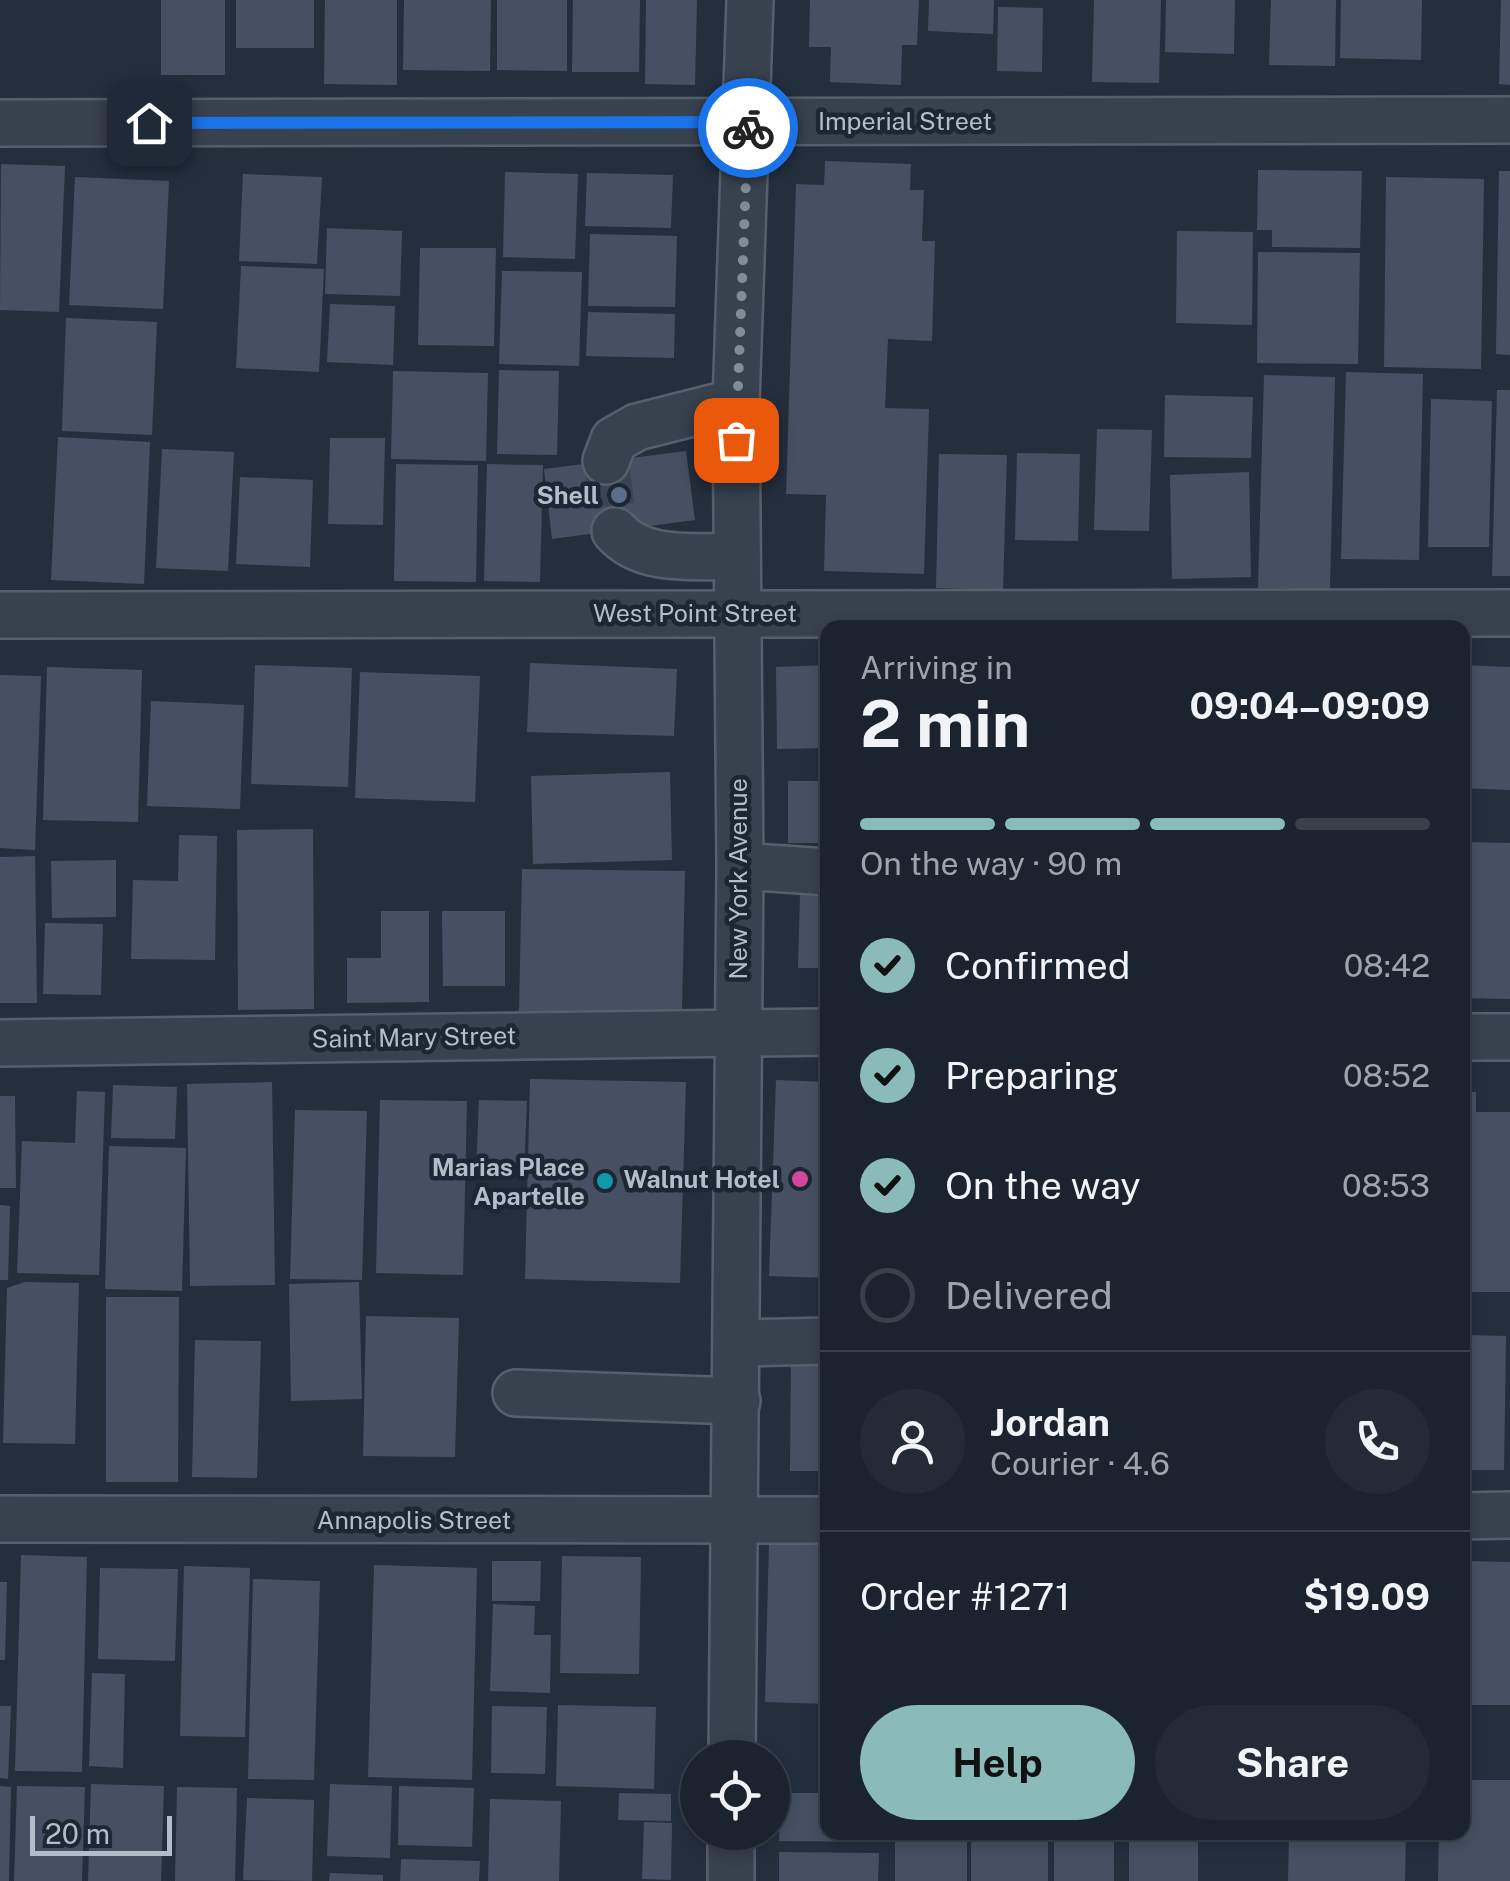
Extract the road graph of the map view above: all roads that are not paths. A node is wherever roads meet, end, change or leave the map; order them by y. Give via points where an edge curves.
1 (750, 0) edge
2 (20, 115) edge
3 (1510, 120) edge
4 (748, 122) junction
5 (736, 402) junction
6 (606, 461) dead end
7 (737, 557) junction
8 (611, 613) junction
9 (1510, 613) edge
10 (736, 614) junction
11 (0, 615) edge
12 (740, 866) junction
13 (820, 871) edge
14 (737, 1032) junction
15 (820, 1032) edge
16 (1470, 1037) edge
17 (1510, 1037) edge
18 (0, 1043) edge
19 (820, 1340) edge
20 (737, 1344) junction
21 (516, 1393) dead end
22 (737, 1401) junction
23 (1470, 1516) edge
24 (1510, 1516) edge
25 (0, 1519) edge
26 (820, 1520) edge
27 (734, 1521) junction
28 (732, 1740) edge
29 (731, 1850) edge
30 (731, 1881) edge

1 - 4 street, New York Avenue
2 - 4 street, Imperial Street
3 - 4 street, Imperial Street
4 - 5 street, New York Avenue
5 - 6 street via 637,426 614,440
5 - 7 street, New York Avenue
7 - 8 street via 652,554 622,538
7 - 10 street, New York Avenue
8 - 10 street, West Point Street
8 - 11 street, West Point Street
9 - 10 street, West Point Street
10 - 12 street, New York Avenue
12 - 13 street
12 - 14 street, New York Avenue
14 - 15 street, Saint Mary Street
14 - 18 street, Saint Mary Street
14 - 20 street, New York Avenue
16 - 17 street
19 - 20 street
20 - 22 street, New York Avenue
21 - 22 street
22 - 27 street, New York Avenue
23 - 24 street
25 - 27 street, Annapolis Street
26 - 27 street, Annapolis Street
27 - 28 street, New York Avenue
29 - 30 street

